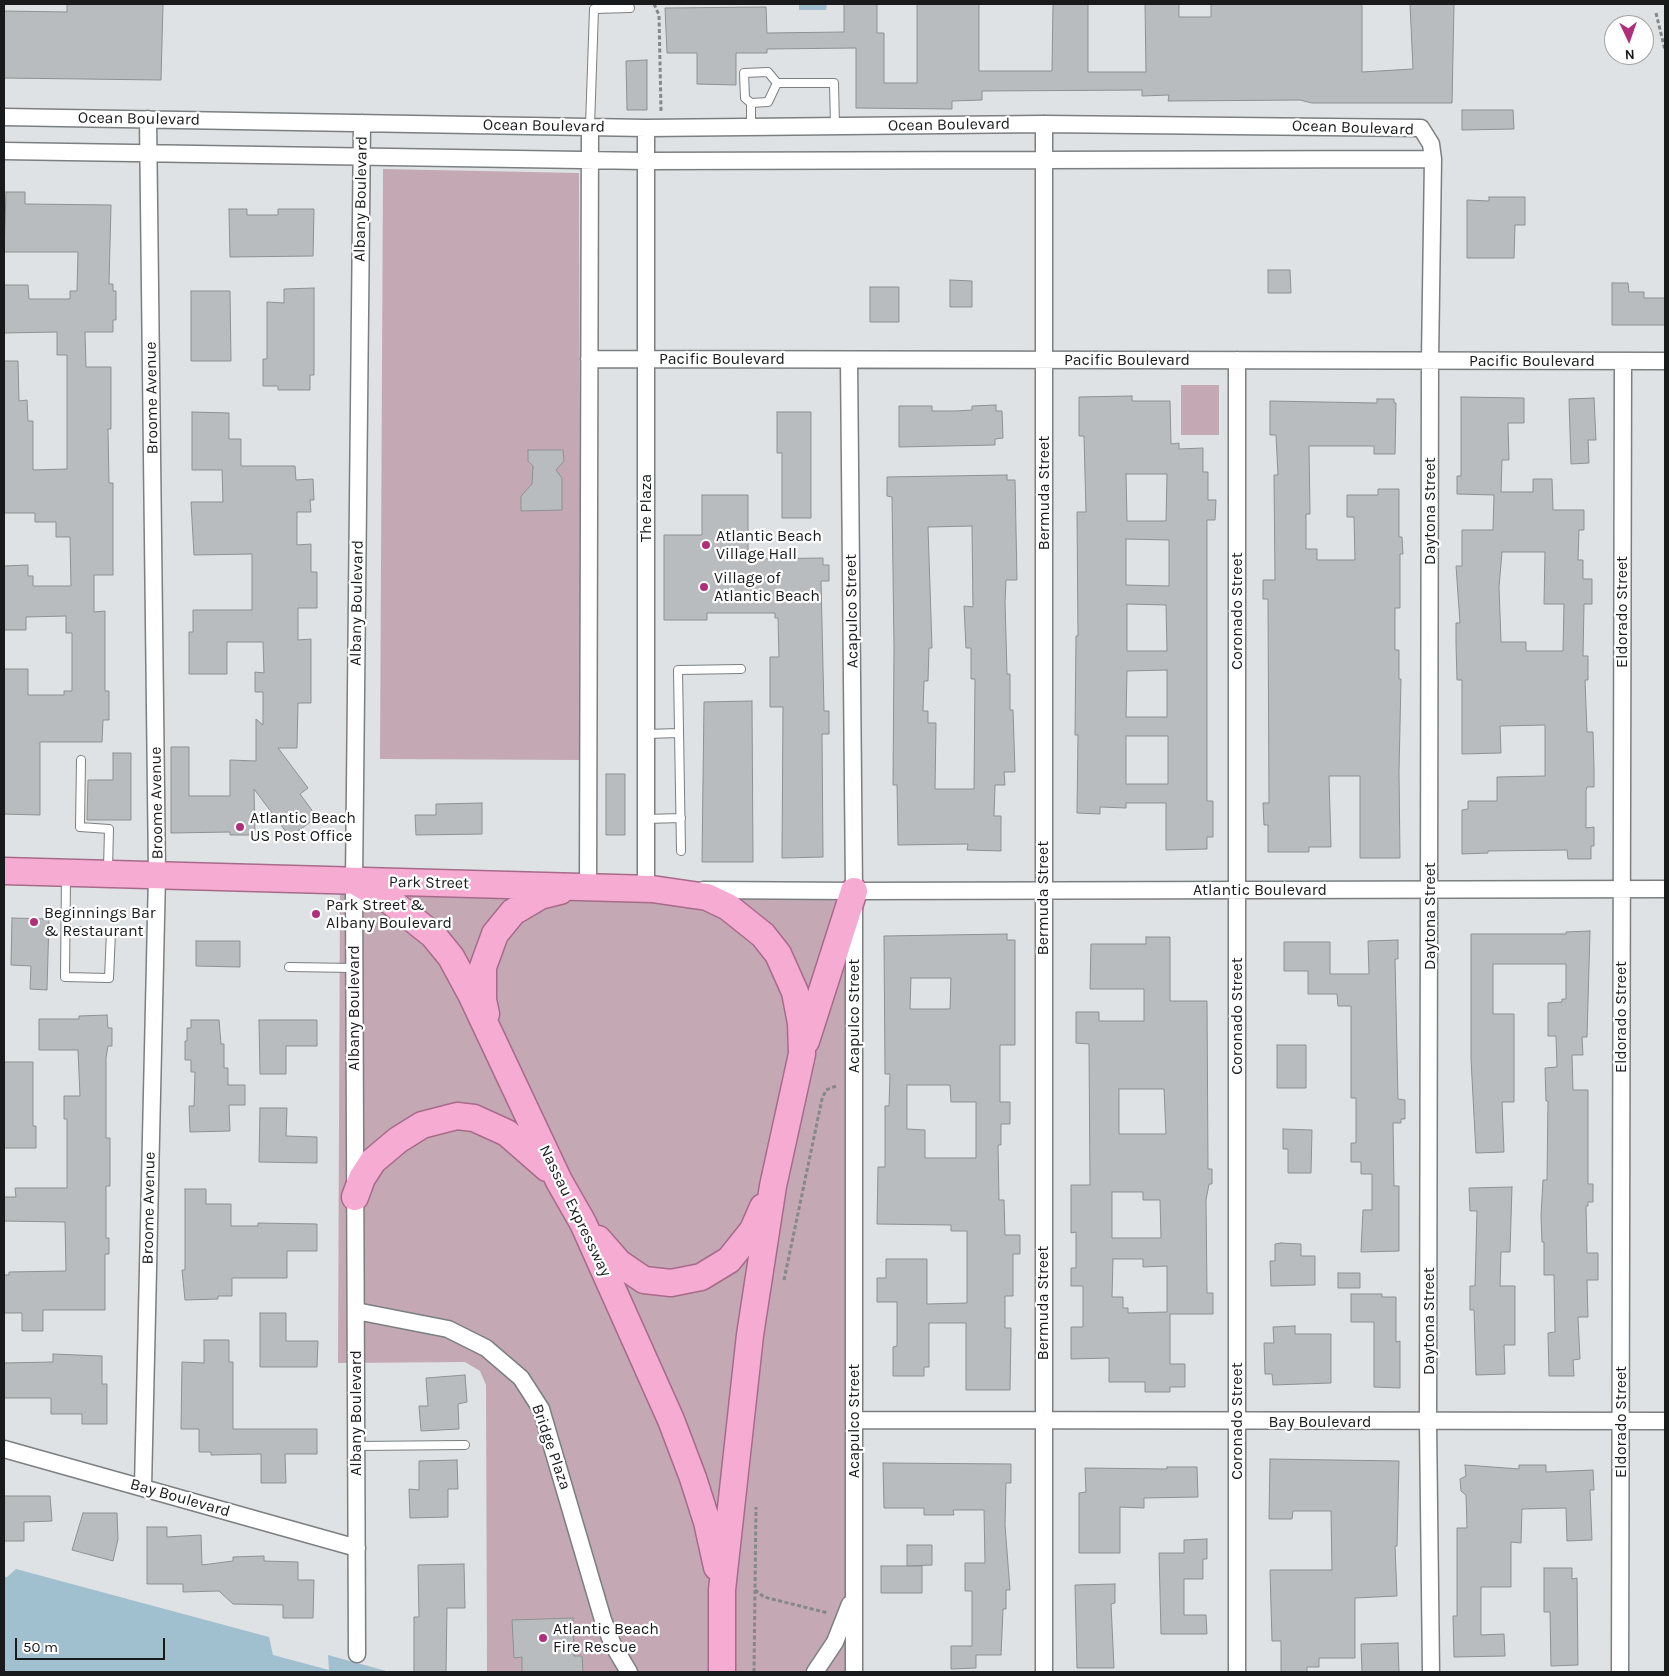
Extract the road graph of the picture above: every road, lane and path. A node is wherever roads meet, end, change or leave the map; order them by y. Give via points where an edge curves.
1 (654, 4) edge
2 (630, 8) dead end
3 (1656, 13) dead end
4 (1665, 50) edge
5 (777, 83) junction
6 (751, 103) junction
7 (4, 117) edge
8 (148, 119) junction
9 (362, 122) junction
10 (1044, 124) junction
11 (590, 126) junction
12 (835, 126) junction
13 (751, 127) junction
14 (654, 128) junction
15 (4, 151) edge
16 (149, 153) junction
17 (362, 156) junction
18 (1044, 159) junction
19 (590, 160) junction
20 (1433, 160) junction
21 (646, 161) junction
22 (589, 359) junction
23 (646, 359) junction
24 (849, 360) junction
25 (1044, 360) junction
26 (1237, 360) junction
27 (1430, 360) junction
28 (1623, 361) junction
29 (1665, 361) edge
30 (741, 669) dead end
31 (680, 733) junction
32 (646, 734) junction
33 (81, 760) dead end
34 (681, 818) junction
35 (646, 819) junction
36 (681, 851) dead end
37 (4, 871) edge
38 (66, 872) junction
39 (108, 874) junction
40 (157, 875) junction
41 (354, 881) junction
42 (588, 886) junction
43 (649, 888) junction
44 (1621, 889) junction
45 (1665, 889) edge
46 (1237, 890) junction
47 (1430, 890) junction
48 (854, 891) junction
49 (1043, 891) junction
50 (66, 931) junction
51 (288, 968) dead end
52 (354, 968) junction
53 (498, 1051) junction
54 (802, 1054) junction
55 (854, 1086) junction
56 (559, 1181) junction
57 (773, 1186) junction
58 (355, 1197) junction
59 (583, 1223) junction
60 (784, 1281) dead end
61 (356, 1311) junction
62 (854, 1420) junction
63 (1044, 1420) junction
64 (1621, 1421) junction
65 (1665, 1421) edge
66 (1237, 1422) junction
67 (1428, 1422) junction
68 (465, 1445) dead end
69 (356, 1446) junction
70 (4, 1449) edge
71 (143, 1487) junction
72 (756, 1499) dead end
73 (357, 1548) junction
74 (722, 1590) junction
75 (755, 1592) junction
76 (854, 1592) junction
77 (846, 1617) junction
78 (357, 1654) dead end
79 (629, 1672) edge
80 (722, 1672) edge
81 (754, 1672) edge
82 (815, 1672) edge
83 (854, 1672) edge
84 (1044, 1672) edge
85 (1236, 1672) edge
86 (1431, 1672) edge
87 (1620, 1672) edge

1 - 14 path via 659,15
2 - 11 lane via 594,9
3 - 4 path
5 - 6 lane via 768,102
5 - 6 lane via 768,72 744,73 745,98
5 - 12 lane via 834,83
6 - 13 lane
7 - 8 street, Ocean Boulevard
8 - 9 street, Ocean Boulevard
8 - 16 street, Broome Avenue
9 - 11 street, Ocean Boulevard
9 - 17 street, Albany Boulevard
10 - 12 street, Ocean Boulevard
10 - 18 street, Bermuda Street
10 - 20 street, Ocean Boulevard via 1420,128 1431,144
11 - 14 street, Ocean Boulevard
11 - 19 street
12 - 13 street, Ocean Boulevard
13 - 14 street, Ocean Boulevard
14 - 21 street, The Plaza
15 - 16 street, Ocean Boulevard
16 - 17 street, Ocean Boulevard
16 - 40 street, Broome Avenue
17 - 19 street, Ocean Boulevard
17 - 41 street, Albany Boulevard
18 - 20 street, Ocean Boulevard
18 - 21 street, Ocean Boulevard
18 - 25 street, Bermuda Street
19 - 21 street, Ocean Boulevard
19 - 22 street
20 - 27 street, Daytona Street
21 - 23 street, The Plaza
22 - 23 street, Pacific Boulevard
22 - 42 street
23 - 24 street, Pacific Boulevard
23 - 32 street, The Plaza
24 - 25 street, Pacific Boulevard
24 - 48 street, Acapulco Street
25 - 26 street, Pacific Boulevard
25 - 49 street, Bermuda Street
26 - 27 street, Pacific Boulevard
26 - 46 street, Coronado Street
27 - 28 street, Pacific Boulevard
27 - 47 street, Daytona Street
28 - 29 street, Pacific Boulevard
28 - 44 street, Eldorado Street
30 - 31 lane via 678,670
31 - 32 lane
31 - 34 lane
32 - 35 street, The Plaza
33 - 39 lane via 80,827 109,829
34 - 35 lane
34 - 36 lane
35 - 43 street, The Plaza
37 - 38 highway, Park Street
38 - 39 highway, Park Street
38 - 50 lane
39 - 40 highway, Park Street
40 - 41 highway, Park Street
40 - 71 street, Broome Avenue
41 - 42 highway, Park Street
41 - 52 street, Albany Boulevard
41 - 53 highway, Nassau Expressway via 390,901 434,935 451,957
42 - 43 highway, Park Street
42 - 53 highway via 540,896 513,912 495,934 483,967 483,1000
43 - 48 street, Park Street
43 - 54 highway, Nassau Expressway via 707,897 734,911 763,935 778,954 795,992
44 - 45 street, Atlantic Boulevard
44 - 47 street, Atlantic Boulevard
44 - 64 street, Eldorado Street
46 - 47 street, Atlantic Boulevard
46 - 49 street, Atlantic Boulevard
46 - 66 street, Coronado Street
47 - 67 street, Daytona Street
48 - 49 street, Atlantic Boulevard
48 - 54 highway
48 - 55 street, Acapulco Street
49 - 63 street, Bermuda Street
50 - 50 lane via 65,977 109,978 111,932
51 - 52 lane
52 - 58 street, Albany Boulevard
53 - 56 highway, Nassau Expressway
54 - 57 highway, Nassau Expressway
55 - 60 path via 834,1086 826,1090 822,1099
55 - 62 street, Acapulco Street
56 - 58 highway via 507,1133 474,1118 457,1116 422,1125 392,1145 373,1161
56 - 59 highway, Nassau Expressway
57 - 59 highway via 753,1230 728,1260 701,1277 670,1283 644,1280 619,1263
57 - 74 highway, Nassau Expressway via 750,1335
58 - 61 street, Albany Boulevard
59 - 74 highway, Nassau Expressway via 671,1420 693,1478 707,1522
61 - 69 street, Albany Boulevard
61 - 79 street, Bridge Plaza via 448,1329 486,1348 521,1378 541,1409 613,1645
62 - 63 street, Bay Boulevard
62 - 76 street, Acapulco Street
63 - 66 street, Bay Boulevard
63 - 84 street, Bermuda Street
64 - 65 street, Bay Boulevard
64 - 67 street, Bay Boulevard
64 - 87 street, Eldorado Street
66 - 67 street, Bay Boulevard
66 - 85 street, Coronado Street
67 - 86 street, Daytona Street
68 - 69 lane
69 - 73 street, Albany Boulevard
70 - 71 street, Bay Boulevard
71 - 73 street, Bay Boulevard
72 - 75 path
73 - 78 street, Albany Boulevard
74 - 80 highway, Nassau Expressway
75 - 77 path
75 - 81 path
76 - 77 street
76 - 83 street, Acapulco Street
77 - 82 street via 835,1642

